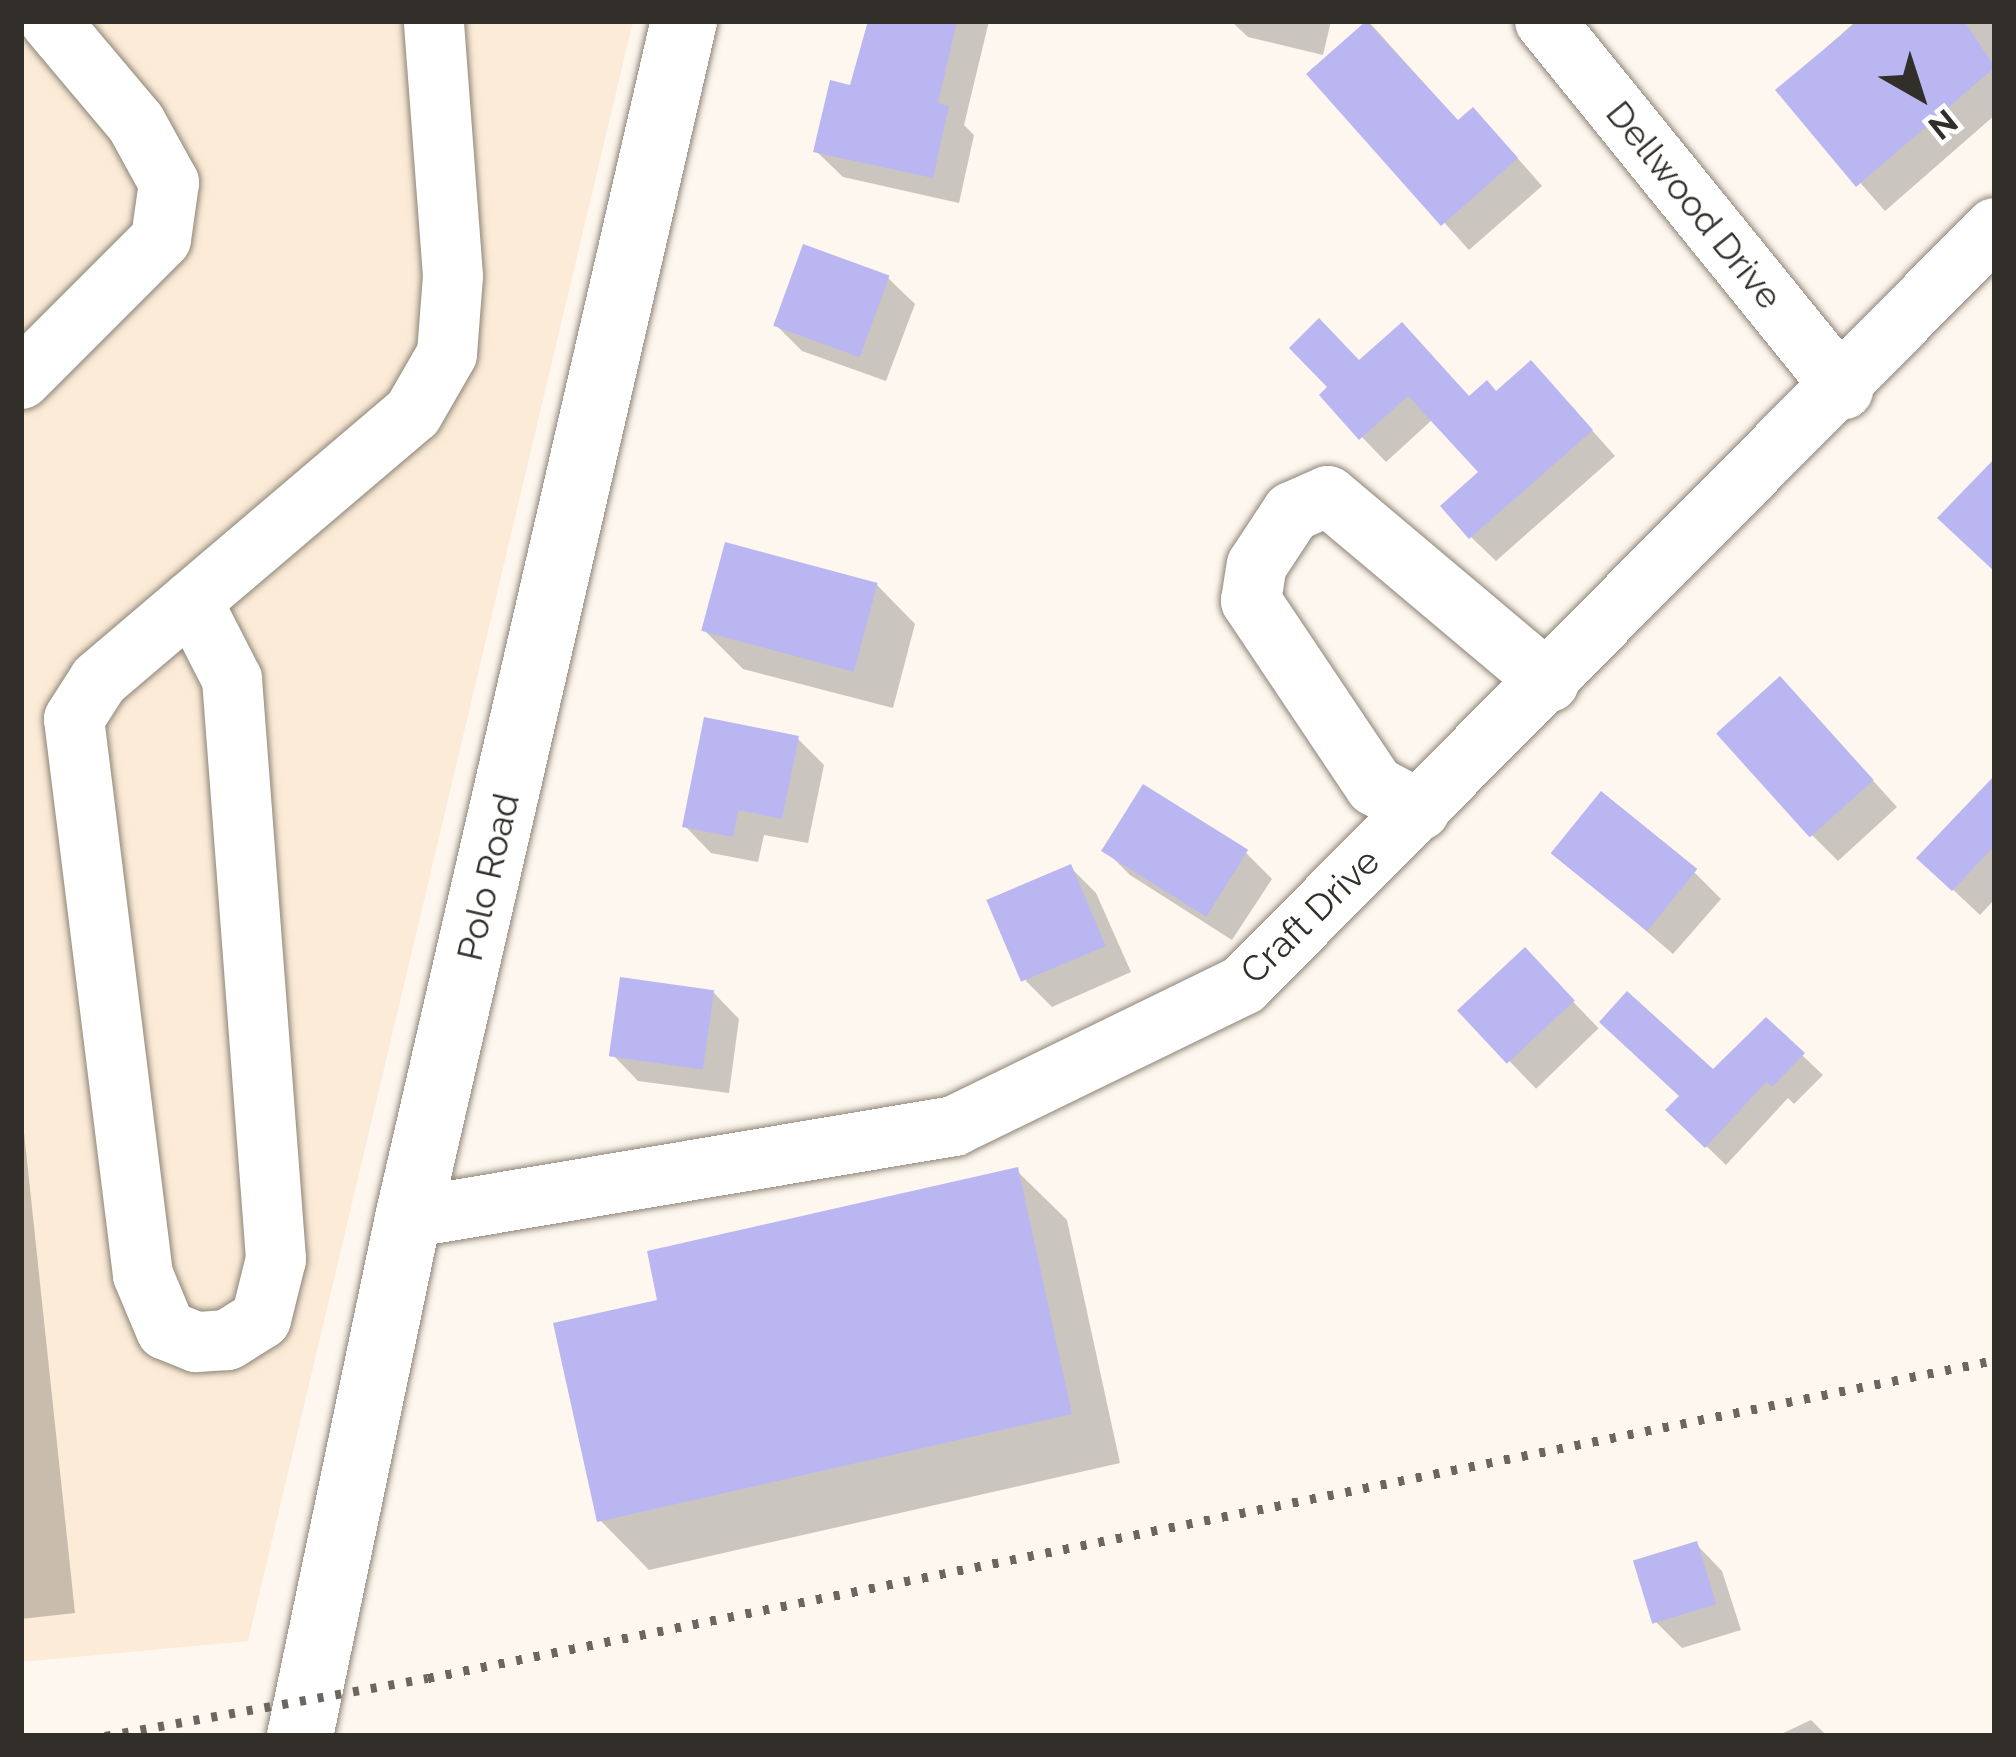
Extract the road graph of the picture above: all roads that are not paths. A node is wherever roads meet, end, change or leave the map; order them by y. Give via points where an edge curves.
1 (50, 21) edge
2 (434, 21) edge
3 (684, 21) edge
4 (1545, 21) edge
5 (1995, 229) edge
6 (21, 379) edge
7 (1843, 389) junction
8 (192, 601) junction
9 (1549, 682) junction
10 (1420, 810) junction
11 (408, 1218) junction
12 (300, 1736) edge

1 - 6 street via 136,123 169,183 160,239
2 - 8 street via 453,276 447,354 413,412
3 - 11 main road, Polo Road
4 - 7 street, Dellwood Drive
5 - 7 street, Craft Drive
7 - 9 street, Craft Drive
8 - 8 street via 99,680 74,719 143,1275 166,1330 196,1342 227,1340 261,1318 276,1258 232,680
9 - 10 street, Craft Drive
9 - 10 street via 1328,496 1292,512 1263,552 1251,601 1376,786
10 - 11 street, Craft Drive via 1244,985 953,1126
11 - 12 main road, Polo Road

